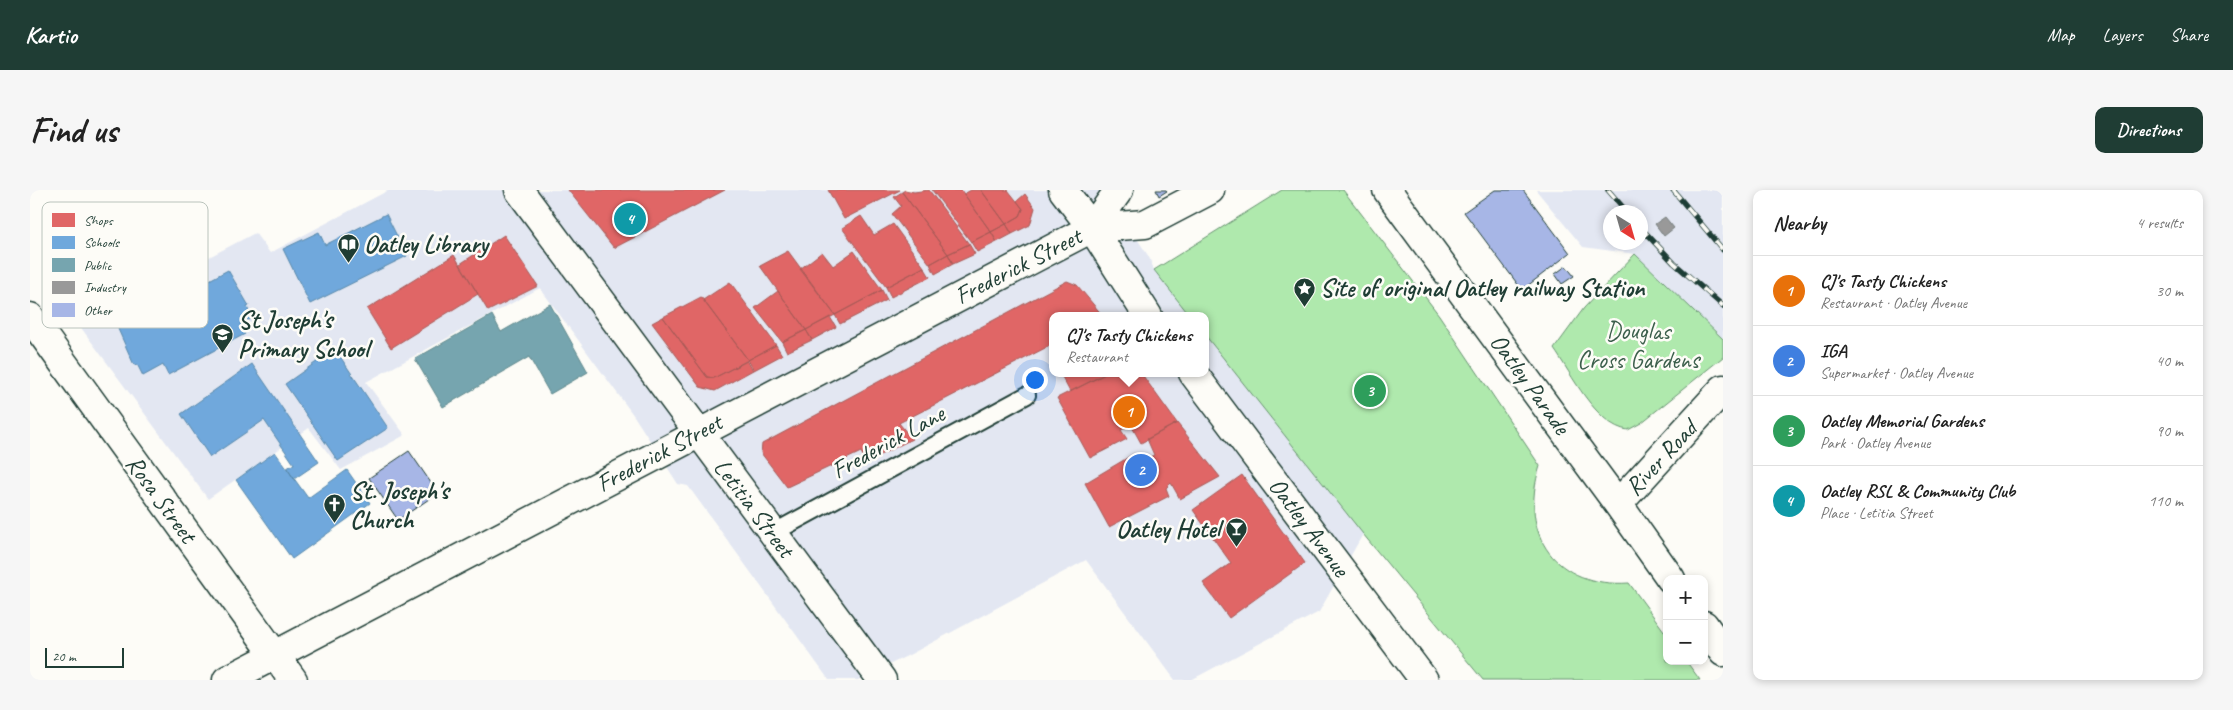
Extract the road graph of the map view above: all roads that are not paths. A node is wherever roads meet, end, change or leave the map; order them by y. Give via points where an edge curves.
1 (519, 190) edge
2 (1063, 190) edge
3 (1119, 190) edge
4 (1210, 190) edge
5 (1387, 190) edge
6 (1092, 228) junction
7 (1145, 312) edge
8 (30, 317) edge
9 (1196, 377) edge
10 (1723, 389) edge
11 (1027, 395) dead end
12 (697, 432) junction
13 (1618, 504) junction
14 (773, 533) junction
15 (1668, 575) edge
16 (1708, 631) edge
17 (1723, 652) edge
18 (274, 655) junction
19 (227, 680) edge
20 (293, 680) edge
21 (882, 680) edge
22 (1424, 680) edge

1 - 12 street, Letitia Street
2 - 6 street
3 - 6 street, Frederick Street
4 - 6 street, Frederick Street via 1145,224
5 - 13 street, Oatley Parade
6 - 7 street
6 - 12 street, Frederick Street
8 - 18 street, Rosa Street
9 - 22 street, Oatley Avenue
10 - 13 street, River Road
11 - 14 lane, Frederick Lane
12 - 14 street, Letitia Street
12 - 18 street, Frederick Street
13 - 15 street, Oatley Parade
14 - 21 street, Letitia Street
16 - 17 street
18 - 19 street, Frederick Street
18 - 20 street, Rosa Street

